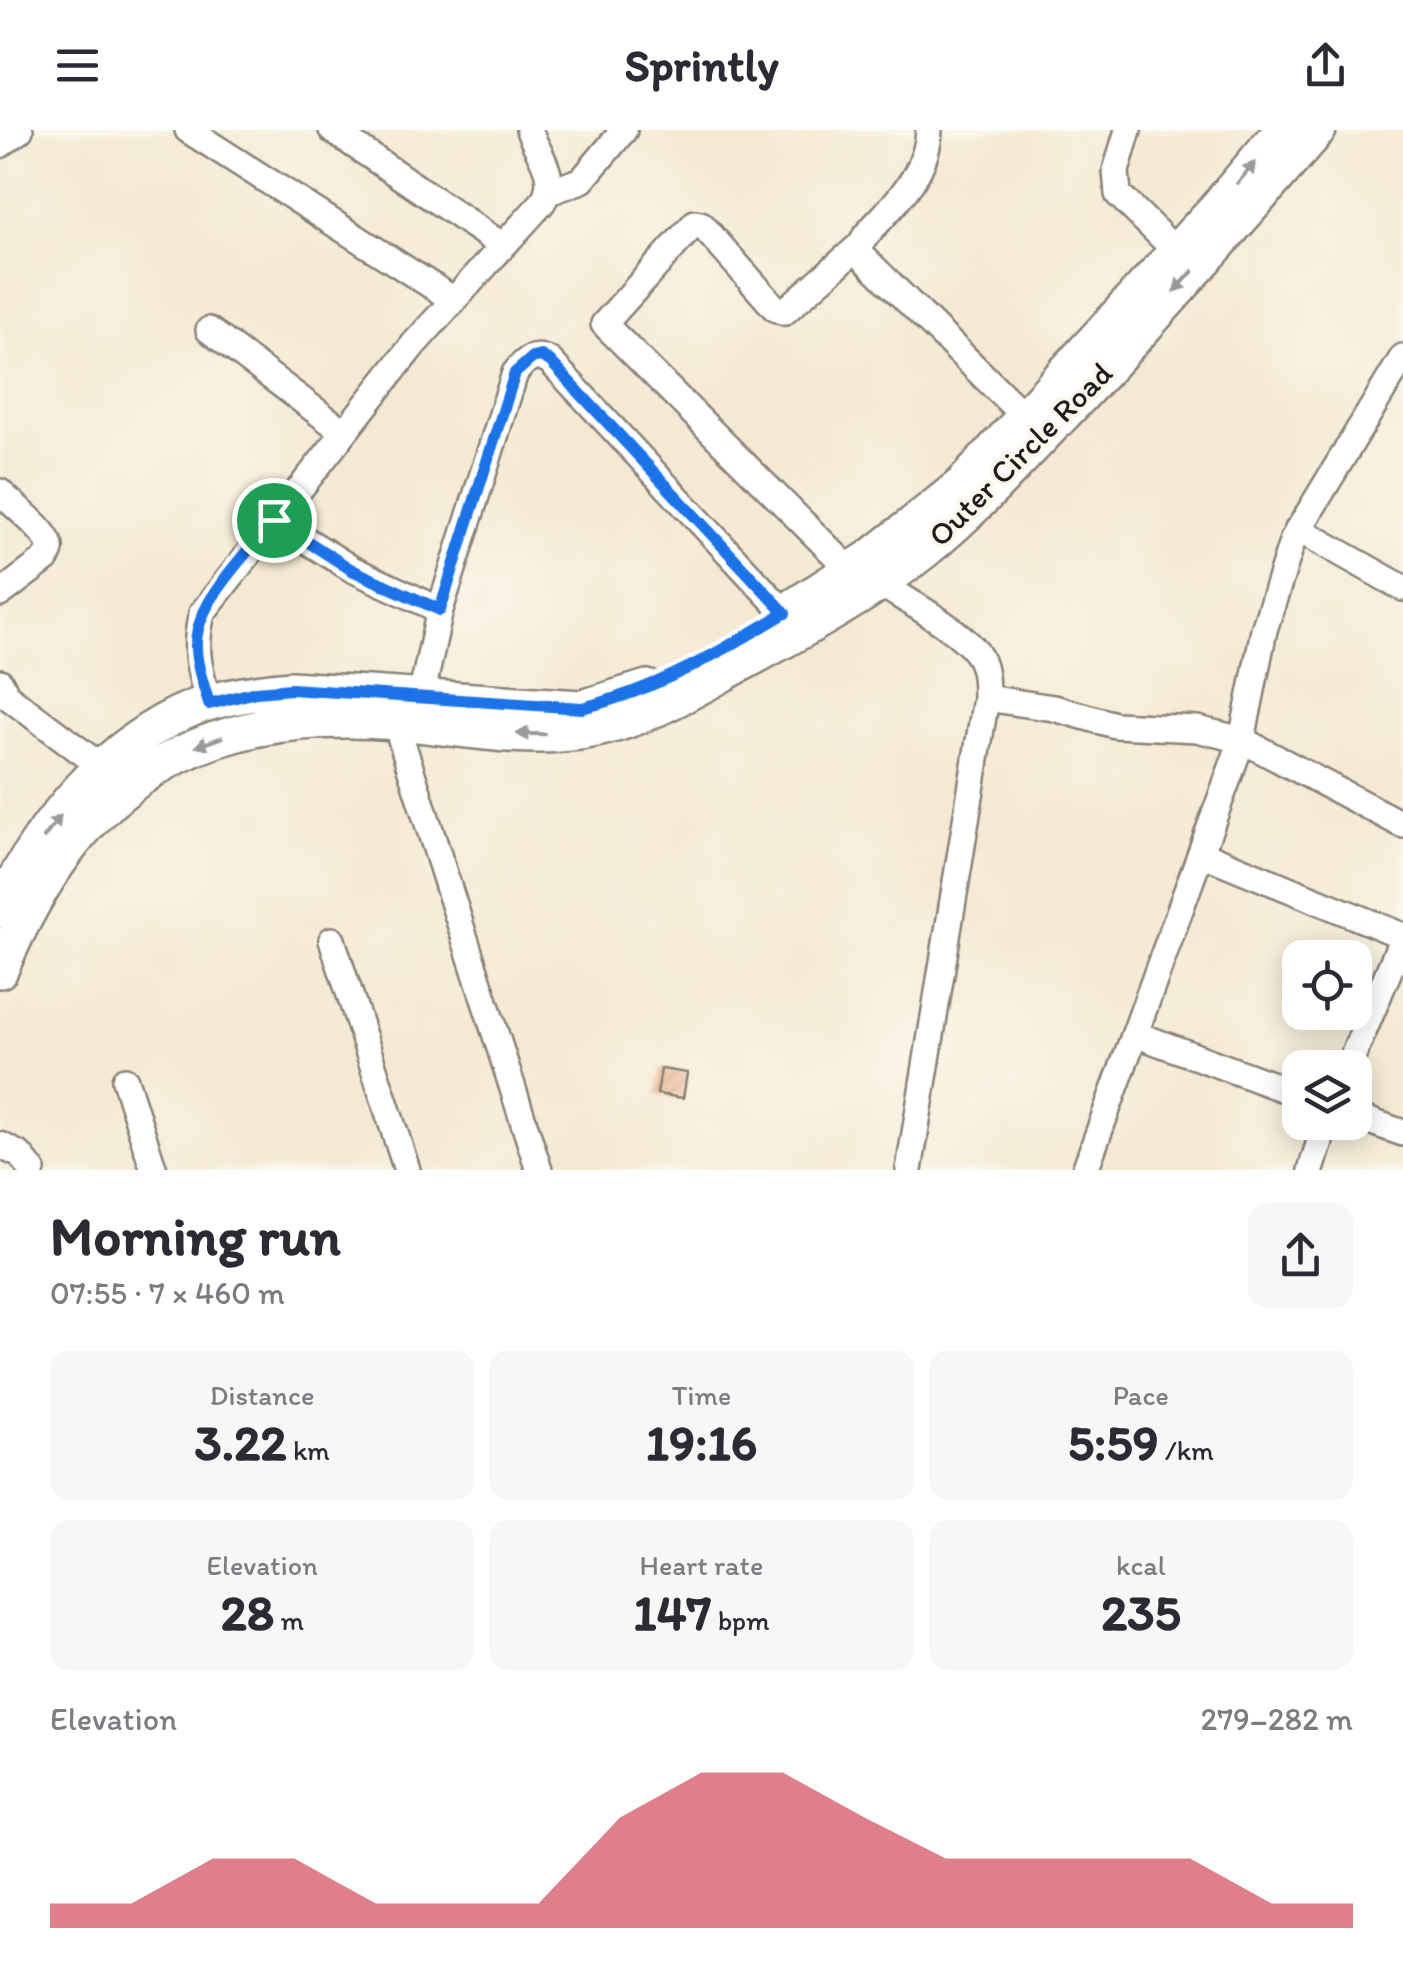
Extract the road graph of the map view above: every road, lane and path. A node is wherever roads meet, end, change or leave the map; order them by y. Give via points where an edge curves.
1 (20, 130) edge
2 (188, 130) edge
3 (332, 130) edge
4 (529, 130) edge
5 (624, 130) edge
6 (929, 130) edge
7 (1128, 130) edge
8 (1282, 130) edge
9 (1318, 130) edge
10 (0, 145) edge
11 (549, 192) junction
12 (503, 246) junction
13 (859, 246) junction
14 (1176, 251) junction
15 (454, 300) junction
16 (209, 330) dead end
17 (1403, 358) edge
18 (1024, 417) junction
19 (344, 432) junction
20 (0, 492) edge
21 (274, 520) junction
22 (1298, 529) junction
23 (865, 576) junction
24 (1403, 588) edge
25 (0, 594) edge
26 (440, 610) junction
27 (785, 613) junction
28 (0, 682) edge
29 (986, 698) junction
30 (209, 704) junction
31 (401, 704) junction
32 (1242, 740) junction
33 (103, 768) junction
34 (1403, 825) edge
35 (1201, 853) junction
36 (0, 909) edge
37 (1403, 936) edge
38 (332, 940) dead end
39 (0, 970) edge
40 (1135, 1034) junction
41 (1356, 1050) edge
42 (124, 1080) dead end
43 (1282, 1088) edge
44 (1372, 1122) edge
45 (1403, 1133) edge
46 (1320, 1140) edge
47 (0, 1145) edge
48 (32, 1170) edge
49 (154, 1170) edge
50 (406, 1170) edge
51 (539, 1170) edge
52 (909, 1170) edge
53 (1085, 1170) edge
54 (1311, 1170) edge

1 - 10 street
2 - 15 street
3 - 12 street
4 - 11 street via 550,178
5 - 11 street via 582,180
6 - 13 street via 921,168
7 - 14 street via 1116,171 1118,194
14 -> 8 main road, Outer Circle Road
9 -> 23 main road, Outer Circle Road via 996,485 924,551
11 - 12 street
12 - 15 street
13 - 18 street via 862,260
13 - 23 street via 784,312 695,223 604,324
14 - 18 main road, Outer Circle Road
15 - 19 street
16 - 19 street
17 - 22 street
18 - 23 main road, Outer Circle Road
19 - 21 street
20 - 25 street via 50,544 50,552
21 - 26 street via 352,570
21 - 30 street via 202,613 197,660
22 - 24 street
22 - 32 street via 1273,599
23 - 27 main road, Outer Circle Road
23 - 29 street via 978,654
23 -> 31 main road, Outer Circle Road via 836,610 642,716 607,727 535,736
26 - 27 street via 515,373 541,356
26 - 31 street
27 - 31 main road, Outer Circle Road via 666,681 582,708
28 - 33 street via 8,696
29 - 32 street via 1114,725 1197,729
29 - 52 street
30 - 31 main road, Outer Circle Road via 291,689
30 - 33 main road, Outer Circle Road via 154,728
31 -> 39 main road, Outer Circle Road via 262,727 164,760 115,797 60,860 25,911
31 - 51 street
32 - 34 street
32 - 35 street
36 -> 33 main road, Outer Circle Road via 43,837
35 - 37 street
35 - 40 street
37 - 41 street
38 - 50 street
40 - 43 street
40 - 53 street
42 - 49 street
44 - 45 street
46 - 54 street
47 - 48 street

